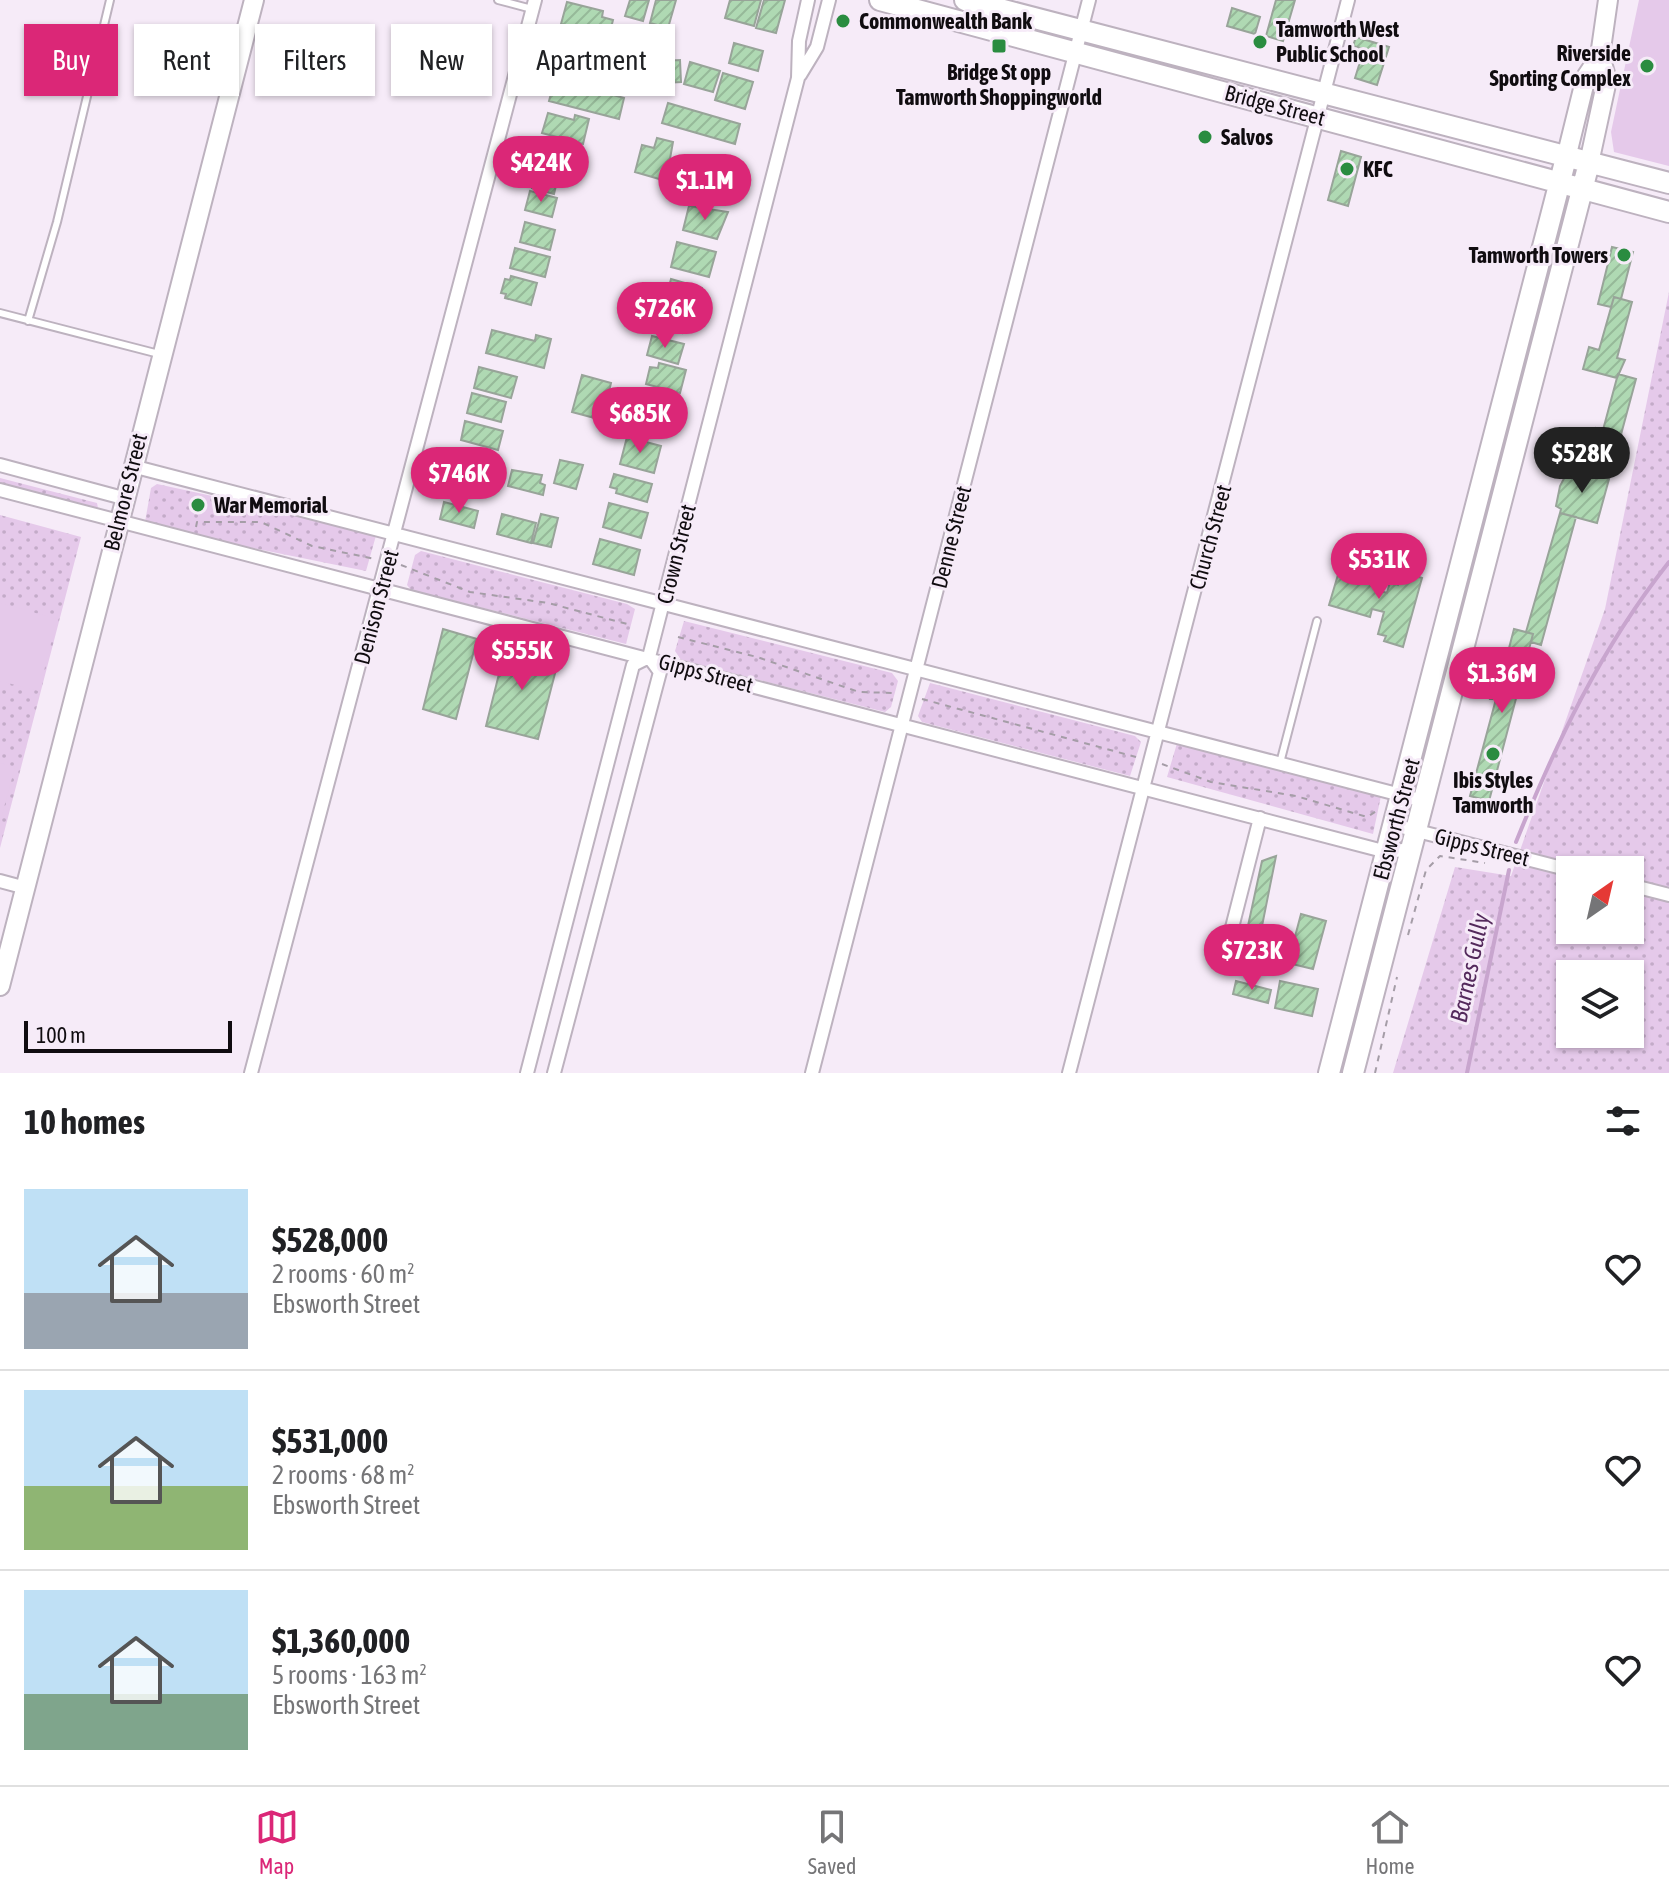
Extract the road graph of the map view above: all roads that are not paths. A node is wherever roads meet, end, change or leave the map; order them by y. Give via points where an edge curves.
1 (110, 0) edge
2 (254, 0) edge
3 (498, 0) edge
4 (808, 0) edge
5 (829, 0) edge
6 (880, 0) edge
7 (965, 0) edge
8 (1089, 0) edge
9 (1348, 0) edge
10 (1608, 0) edge
11 (534, 4) edge
12 (1081, 31) junction
13 (1076, 53) junction
14 (1600, 56) junction
15 (798, 78) junction
16 (1324, 95) junction
17 (1319, 116) junction
18 (1566, 158) junction
19 (1589, 163) junction
20 (1560, 182) junction
21 (1669, 183) edge
22 (1583, 188) junction
23 (1669, 212) edge
24 (0, 313) edge
25 (28, 321) junction
26 (161, 354) junction
27 (0, 465) edge
28 (132, 466) junction
29 (0, 490) edge
30 (123, 498) junction
31 (118, 521) junction
32 (395, 536) junction
33 (381, 589) junction
34 (663, 605) junction
35 (1317, 621) dead end
36 (649, 657) junction
37 (917, 670) junction
38 (902, 726) junction
39 (1159, 731) junction
40 (1280, 763) junction
41 (1144, 786) junction
42 (1402, 796) junction
43 (1424, 801) junction
44 (1260, 818) junction
45 (1394, 825) junction
46 (1414, 840) junction
47 (1379, 849) junction
48 (1556, 867) edge
49 (0, 881) edge
50 (26, 888) junction
51 (1644, 889) edge
52 (1669, 895) edge
53 (1225, 955) dead end
54 (0, 986) edge
55 (251, 1073) edge
56 (527, 1073) edge
57 (554, 1073) edge
58 (812, 1073) edge
59 (1069, 1073) edge
60 (1329, 1073) edge
61 (1353, 1073) edge

1 - 25 lane
2 - 26 street, Belmore Street
3 - 11 lane
4 - 15 street, Crown Street
5 - 15 street, Crown Street via 817,47
6 - 13 main road, Bridge Street
7 - 12 main road, Bridge Street
8 - 12 street, Denne Street
9 - 16 street, Church Street
10 - 14 street, Ebsworth Street
11 - 32 street, Denison Street
12 - 13 street, Denne Street
12 - 16 main road, Bridge Street
13 - 17 main road, Bridge Street
13 - 37 street, Denne Street
14 - 18 street, Ebsworth Street via 1586,77
14 - 19 street, Ebsworth Street via 1607,80
15 - 34 street, Crown Street
16 - 17 street, Church Street
16 - 18 main road, Bridge Street
17 - 20 main road, Bridge Street
17 - 39 street, Church Street
18 - 19 main road, Bridge Street
18 - 20 main road, Ebsworth Street
19 - 21 main road, Bridge Street
19 - 22 main road, Ebsworth Street
20 - 22 main road, Bridge Street
20 - 42 main road, Ebsworth Street
22 - 23 main road, Bridge Street
22 - 43 main road, Ebsworth Street
24 - 25 lane
25 - 26 lane
26 - 28 street, Belmore Street
27 - 30 street
28 - 30 street, Belmore Street
28 - 32 street, Gipps Street
29 - 31 street, Gipps Street
30 - 31 street, Belmore Street
31 - 33 street, Gipps Street
31 - 50 street, Belmore Street
32 - 33 street, Denison Street
32 - 34 street, Gipps Street
33 - 36 street, Gipps Street
33 - 55 street, Denison Street
34 - 36 street, Crown Street
34 - 37 street, Gipps Street
35 - 40 lane
36 - 38 street, Gipps Street
36 - 56 street, Crown Street via 633,665
36 - 57 street, Crown Street via 660,672
37 - 38 street, Denne Street
37 - 39 street, Gipps Street
38 - 41 street, Gipps Street
38 - 58 street, Denne Street
39 - 40 street, Gipps Street
39 - 41 street, Church Street
40 - 42 street, Gipps Street
41 - 44 street, Gipps Street
41 - 59 street, Church Street
42 - 43 street, Gipps Street
42 - 45 main road, Ebsworth Street
43 - 46 main road, Ebsworth Street
44 - 47 street, Gipps Street
44 - 53 street
45 - 46 street, Gipps Street
45 - 47 main road, Ebsworth Street
46 - 47 street, Gipps Street
46 - 48 street, Gipps Street
46 - 61 main road, Ebsworth Street
47 - 60 main road, Ebsworth Street
49 - 50 street
50 - 54 street, Belmore Street
51 - 52 street

